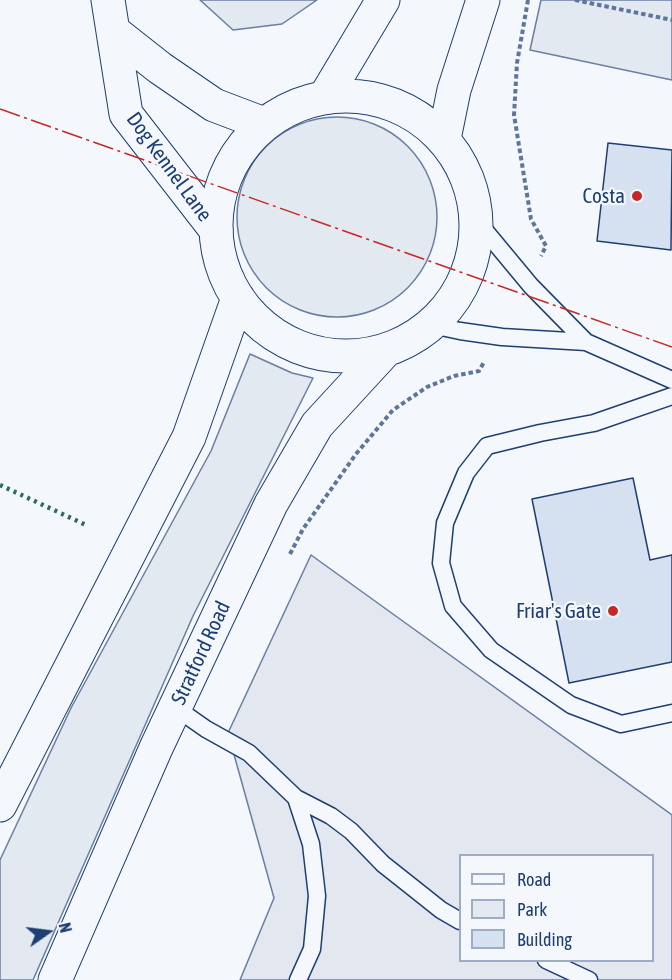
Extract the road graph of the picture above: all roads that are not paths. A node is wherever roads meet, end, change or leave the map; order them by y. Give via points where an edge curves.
1 (383, 0) edge
2 (483, 0) edge
3 (111, 16) edge
4 (325, 97) junction
5 (264, 124) junction
6 (444, 139) junction
7 (477, 221) junction
8 (216, 230) junction
9 (238, 298) junction
10 (432, 325) junction
11 (586, 342) junction
12 (386, 350) junction
13 (672, 381) edge
14 (672, 396) edge
15 (176, 708) junction
16 (672, 713) edge
17 (296, 798) junction
18 (0, 805) edge
19 (459, 920) edge
20 (550, 962) edge
21 (55, 980) edge
22 (298, 980) edge
23 (589, 980) edge

1 - 4 main road
2 - 6 main road via 454,90
3 - 5 main road, Dog Kennel Lane via 160,68 213,105
3 - 8 main road, Dog Kennel Lane via 126,114
4 - 5 main road via 293,107
4 - 6 main road via 358,96 390,103 419,117
5 - 8 main road via 238,154 221,191
6 - 7 main road via 468,180
7 - 10 main road via 471,263 456,297
7 - 11 lane via 531,286
8 - 9 main road via 220,259
9 - 12 main road via 273,333 303,349 335,356 361,356
9 - 18 main road via 189,437
10 - 11 lane via 502,337
10 - 12 main road
11 - 13 lane
12 - 15 main road, Stratford Road via 317,425 271,504
14 - 16 lane via 594,423 488,446 466,473 445,523 441,563 453,606 491,650 571,705 621,724
15 - 17 lane via 249,753
15 - 21 main road, Stratford Road
17 - 19 lane via 351,831 383,864
17 - 22 lane via 311,844 317,896 312,949
20 - 23 lane

